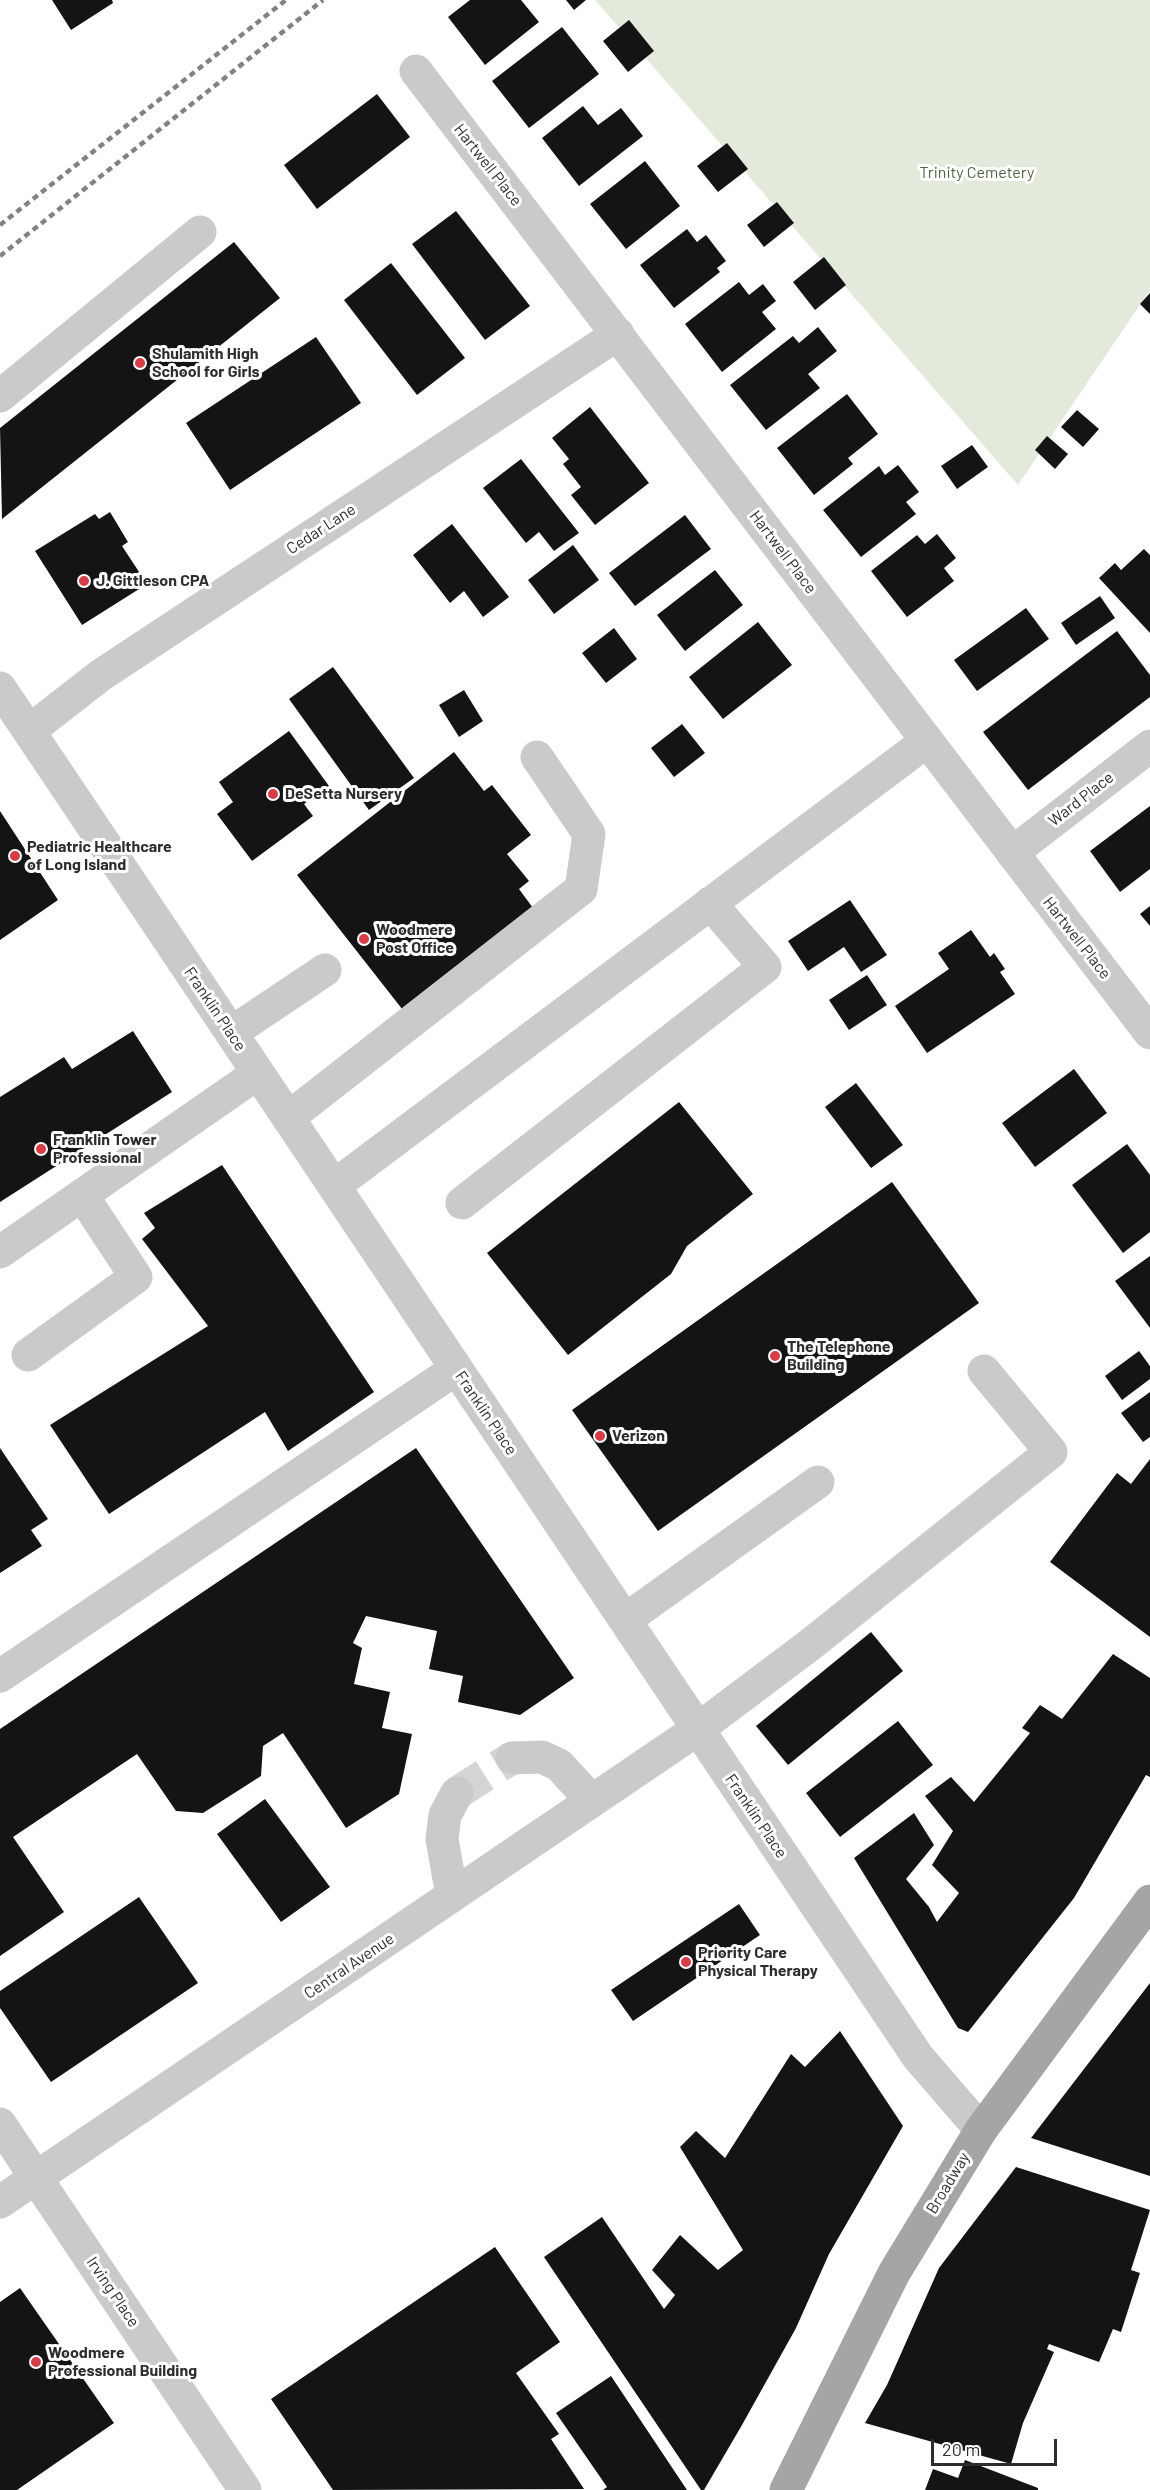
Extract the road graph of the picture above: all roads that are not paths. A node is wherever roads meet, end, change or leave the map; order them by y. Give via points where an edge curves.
1 (416, 71) dead end
2 (200, 232) dead end
3 (618, 334) junction
4 (0, 396) edge
5 (0, 688) edge
6 (29, 731) junction
7 (927, 741) junction
8 (1150, 746) edge
9 (537, 757) dead end
10 (1012, 853) junction
11 (710, 903) junction
12 (325, 969) dead end
13 (1150, 1033) edge
14 (231, 1034) junction
15 (258, 1074) junction
16 (288, 1118) junction
17 (334, 1186) junction
18 (82, 1195) junction
19 (462, 1203) dead end
20 (0, 1252) edge
21 (28, 1354) dead end
22 (456, 1369) junction
23 (984, 1371) dead end
24 (818, 1482) dead end
25 (625, 1620) junction
26 (0, 1676) edge
27 (698, 1729) junction
28 (512, 1758) tunnel mouth
29 (457, 1793) tunnel mouth
30 (592, 1801) junction
31 (452, 1896) junction
32 (1150, 1901) edge
33 (0, 2124) edge
34 (981, 2130) junction
35 (36, 2178) junction
36 (0, 2202) edge
37 (245, 2490) edge
38 (786, 2490) edge

1 - 3 street, Hartwell Place
2 - 4 street
3 - 6 street, Cedar Lane via 100,675
3 - 7 street, Hartwell Place
5 - 6 street, Franklin Place
6 - 14 street, Franklin Place
7 - 10 street, Hartwell Place
7 - 11 street
8 - 10 street, Ward Place
9 - 16 street via 589,834 581,889
10 - 13 street, Hartwell Place
11 - 17 street
11 - 19 street via 765,967
12 - 14 street
14 - 15 street, Franklin Place
15 - 16 street, Franklin Place
15 - 18 street
16 - 17 street, Franklin Place
17 - 22 street, Franklin Place
18 - 20 street
18 - 21 street via 136,1276
22 - 25 street, Franklin Place
22 - 26 street
23 - 27 street, Central Avenue via 1051,1452
24 - 25 street
25 - 27 street, Franklin Place
27 - 30 street, Central Avenue
27 - 34 street, Franklin Place via 918,2057
28 - 30 street via 542,1757 559,1765
29 - 31 street via 445,1815 442,1839
30 - 31 street, Central Avenue
31 - 35 street, Central Avenue
32 - 34 main road, Broadway
33 - 35 street, Irving Place
34 - 38 main road, Broadway via 894,2273
35 - 36 street, Central Avenue
35 - 37 street, Irving Place

